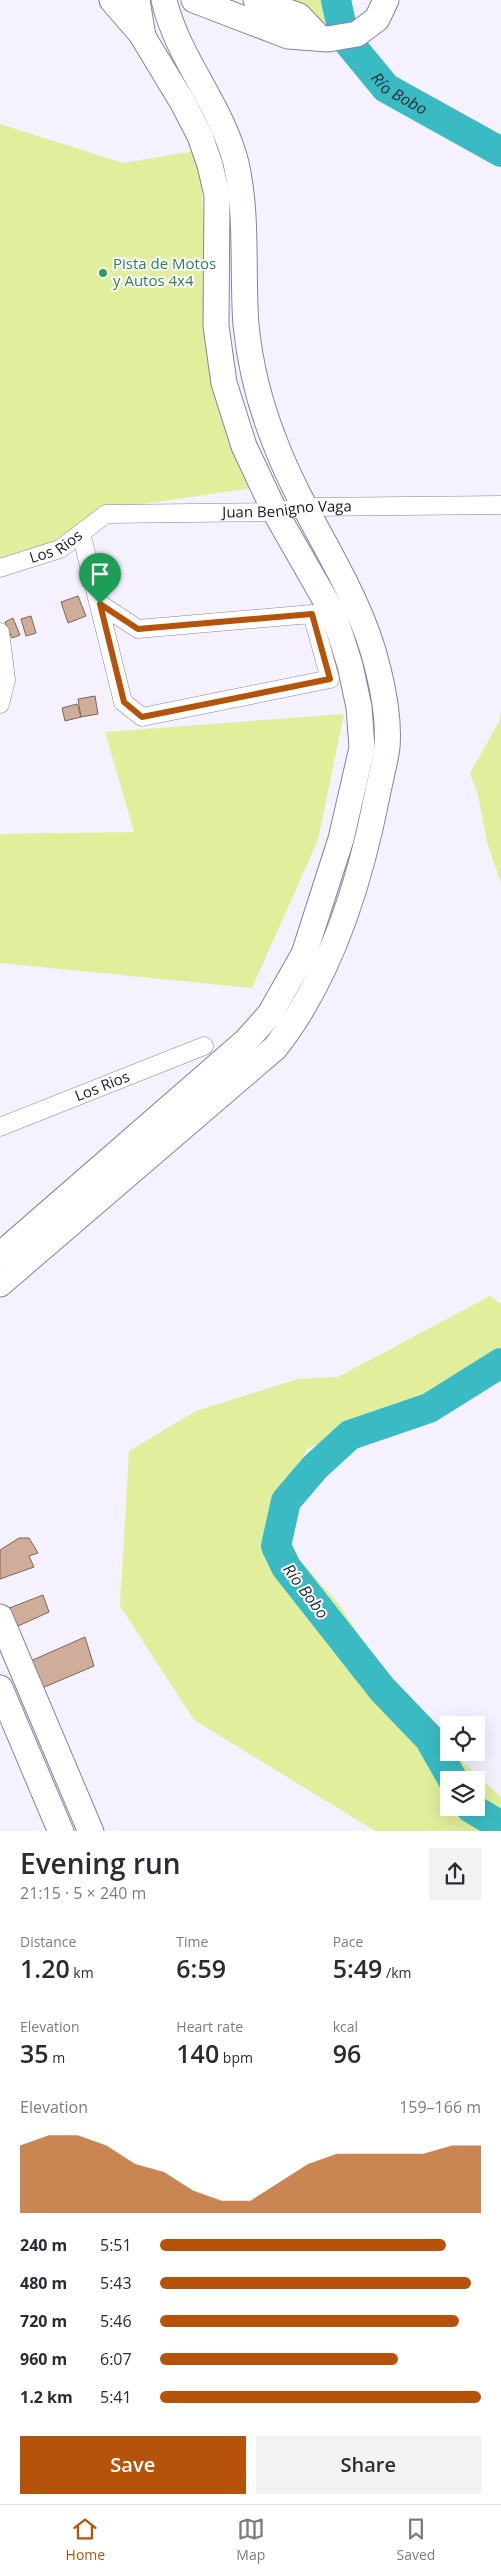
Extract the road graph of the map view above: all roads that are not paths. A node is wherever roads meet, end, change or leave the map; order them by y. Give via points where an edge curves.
1 (112, 0) edge
2 (137, 0) edge
3 (164, 0) edge
4 (194, 0) edge
5 (256, 0) edge
6 (299, 8) edge
7 (382, 10) edge
8 (144, 37) junction
9 (326, 38) junction
10 (501, 505) edge
11 (306, 507) junction
12 (275, 512) junction
13 (81, 532) junction
14 (0, 568) edge
15 (100, 604) junction
16 (0, 632) edge
17 (0, 704) edge
18 (204, 1046) dead end
19 (0, 1127) edge
20 (0, 1255) edge
21 (0, 1284) edge
22 (0, 1617) edge
23 (0, 1688) edge
24 (61, 1831) edge
25 (91, 1831) edge

1 - 8 main road
2 - 8 main road
3 - 11 main road via 178,43 219,114 236,165 242,199 246,328 258,386 276,445
4 - 9 main road via 288,36
5 - 6 main road
6 - 9 main road
7 - 9 main road via 356,34
8 - 12 main road via 192,120 210,166 217,195 216,326 224,383 244,446
10 - 11 street, Juan Benigno Vaga
11 - 12 street, Juan Benigno Vaga
11 - 21 main road via 358,610 378,668 386,714 387,746 369,840 330,955 294,1024 275,1048
12 - 13 street, Juan Benigno Vaga via 106,514
12 - 20 main road via 334,616 359,707 362,748 341,839 304,954 270,1014 246,1041
13 - 14 street, Los Rios via 60,549
13 - 15 street, Los Rios
15 - 15 street, Los Rios via 124,702 142,717 330,679 312,614 138,629
16 - 17 street via 6,680
18 - 19 street, Los Rios
22 - 25 main road
23 - 24 main road

